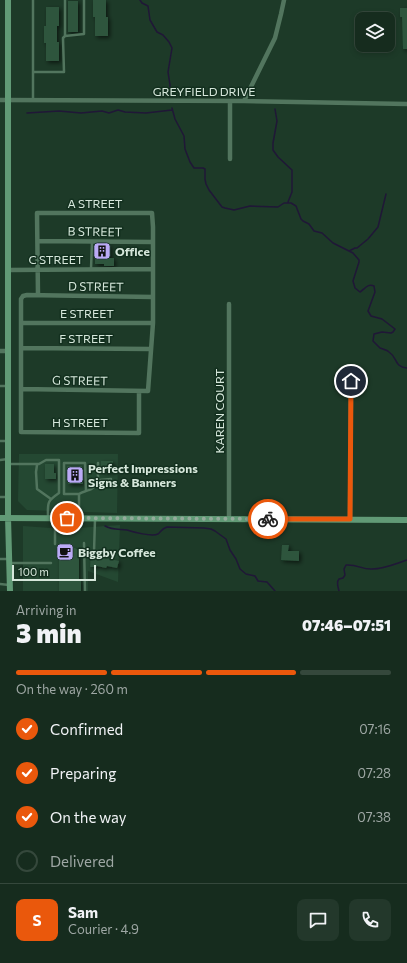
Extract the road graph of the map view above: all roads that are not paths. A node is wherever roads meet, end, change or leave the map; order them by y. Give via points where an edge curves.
1 (8, 0) edge
2 (33, 0) edge
3 (66, 0) edge
4 (84, 0) edge
5 (284, 0) edge
6 (65, 36) junction
7 (33, 72) junction
8 (0, 100) edge
9 (8, 100) junction
10 (33, 100) junction
11 (230, 101) junction
12 (244, 101) junction
13 (407, 104) edge
14 (230, 159) dead end
15 (38, 241) junction
16 (92, 241) junction
17 (153, 242) junction
18 (38, 269) junction
19 (91, 269) junction
20 (153, 269) junction
21 (8, 270) junction
22 (38, 296) junction
23 (153, 297) junction
24 (229, 304) dead end
25 (21, 323) junction
26 (153, 323) junction
27 (21, 348) junction
28 (151, 349) junction
29 (0, 351) edge
30 (8, 351) junction
31 (351, 381) dead end
32 (0, 386) edge
33 (8, 386) junction
34 (21, 389) junction
35 (139, 391) junction
36 (0, 441) edge
37 (9, 441) junction
38 (0, 460) edge
39 (9, 461) junction
40 (98, 463) dead end
41 (37, 464) junction
42 (111, 479) dead end
43 (98, 481) junction
44 (86, 491) junction
45 (79, 494) junction
46 (0, 497) edge
47 (9, 497) junction
48 (50, 499) junction
49 (8, 517) junction
50 (0, 518) edge
51 (48, 518) junction
52 (55, 518) junction
53 (80, 518) junction
54 (95, 518) junction
55 (229, 519) junction
56 (350, 519) junction
57 (407, 520) edge
58 (84, 543) dead end
59 (55, 544) dead end
60 (94, 552) dead end
61 (0, 559) edge
62 (9, 561) junction
63 (51, 563) dead end
64 (0, 584) edge
65 (10, 588) edge
66 (84, 591) edge

1 - 9 street
2 - 7 lane
3 - 6 lane
4 - 6 lane via 84,34
5 - 12 street via 275,38
6 - 7 lane via 64,72
7 - 10 lane
8 - 9 street, GREYFIELD DRIVE
9 - 10 street, GREYFIELD DRIVE
9 - 21 street
10 - 11 street, GREYFIELD DRIVE
11 - 12 street, GREYFIELD DRIVE
11 - 14 street
12 - 13 street, GREYFIELD DRIVE
15 - 16 street, B STREET
15 - 17 street, A STREET via 37,213 152,213
15 - 18 street, A STREET
16 - 17 street, B STREET
16 - 19 lane
17 - 20 street
18 - 19 street, C STREET
18 - 21 street, C STREET
18 - 22 street, A STREET
19 - 20 street, C STREET
20 - 23 street
21 - 30 street
22 - 23 street, D STREET
22 - 25 street, D STREET via 23,296
23 - 26 street
24 - 55 street, KAREN COURT
25 - 26 street, E STREET
25 - 27 street
26 - 28 street
27 - 28 street, F STREET
27 - 34 street
28 - 35 street via 148,391
29 - 30 street
30 - 33 street
31 - 56 street
32 - 33 lane
33 - 37 street
34 - 35 street, G STREET
34 - 35 street, H STREET via 21,432 139,433
36 - 37 lane
37 - 39 street
38 - 39 lane
39 - 41 lane
39 - 47 street
40 - 43 lane
41 - 48 lane via 36,488
41 - 48 lane via 46,460 59,460 59,493
42 - 43 lane
43 - 44 lane via 94,488
44 - 45 lane
44 - 45 lane via 85,463 64,463 64,494
45 - 53 lane
46 - 47 lane
47 - 49 street
48 - 51 lane
49 - 50 street
49 - 51 street
49 - 62 street
51 - 52 street
52 - 53 street
52 - 59 lane
53 - 54 street
54 - 55 street
54 - 60 lane
55 - 56 street
56 - 57 street
58 - 66 lane
61 - 62 lane
62 - 63 lane
62 - 65 street
64 - 65 lane

